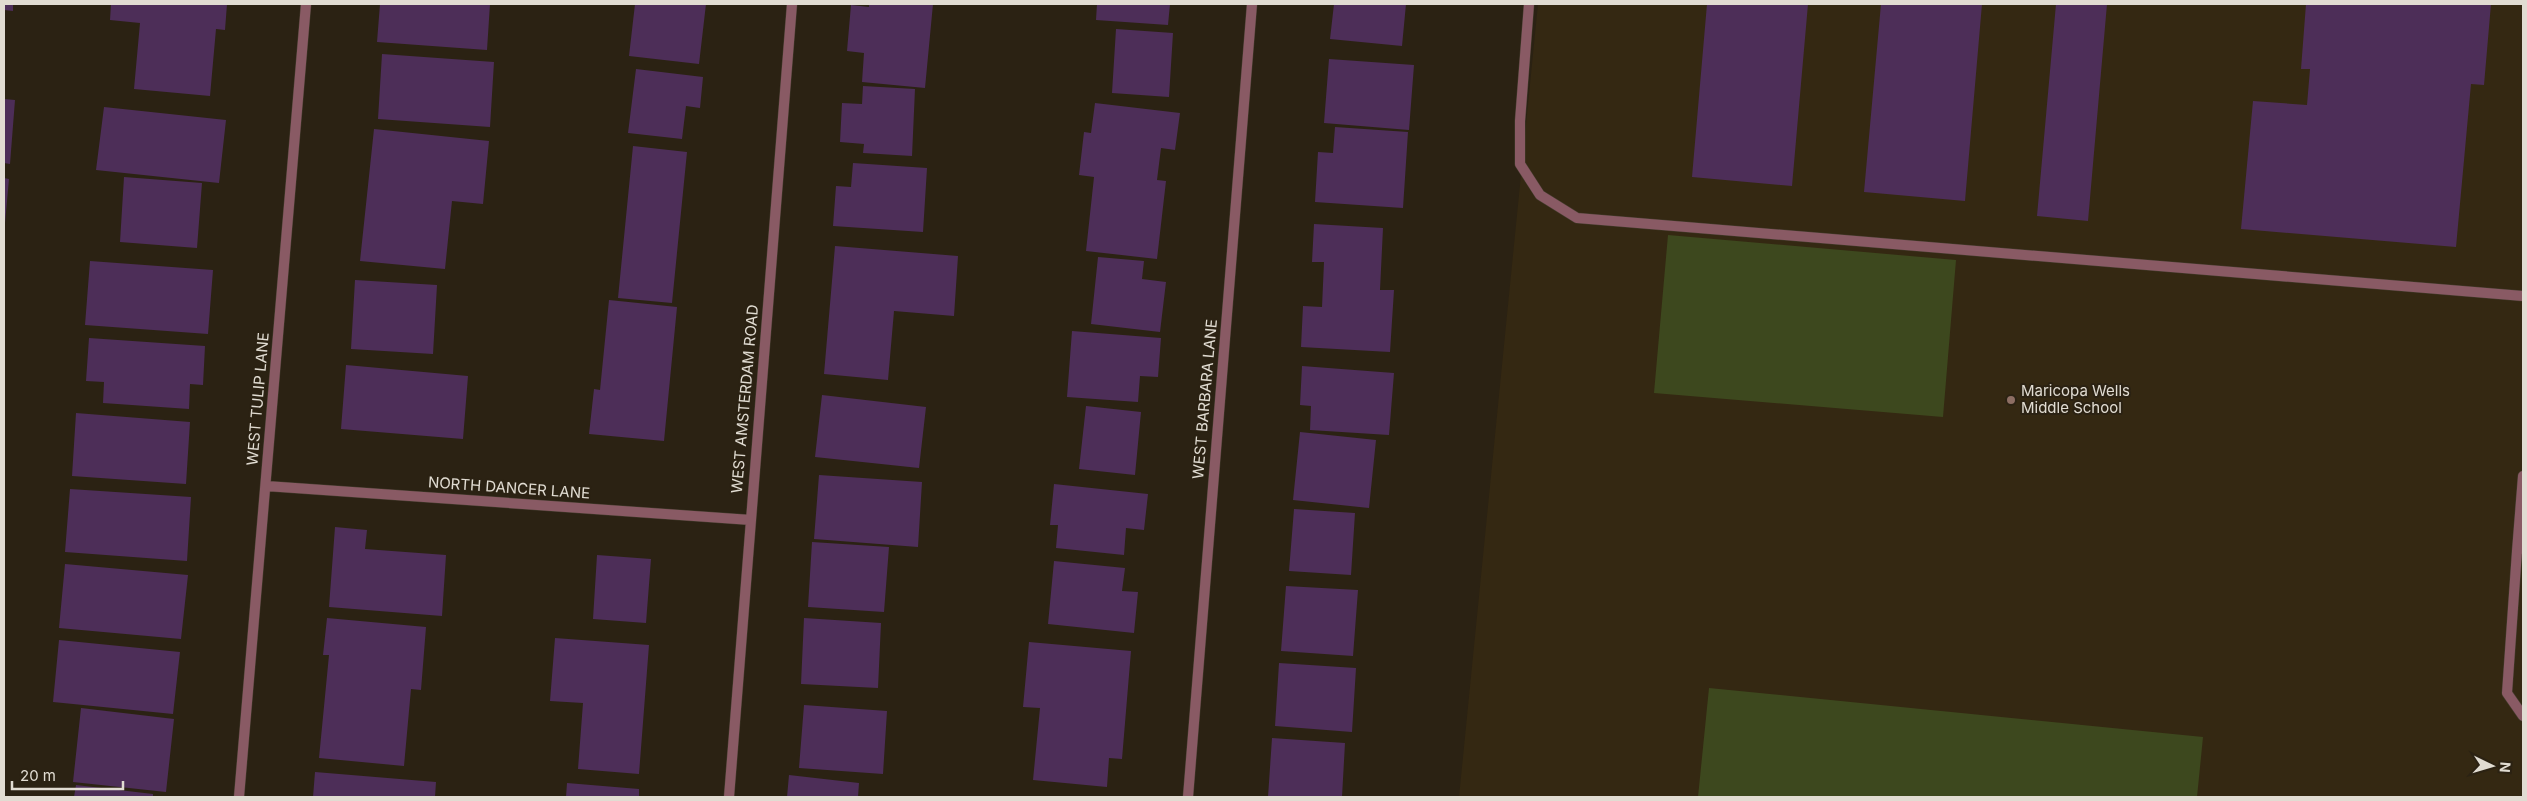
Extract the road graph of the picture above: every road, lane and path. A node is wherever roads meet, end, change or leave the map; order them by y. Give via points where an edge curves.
1 (306, 4) edge
2 (792, 4) edge
3 (1252, 4) edge
4 (1530, 4) edge
5 (2523, 296) edge
6 (2523, 476) edge
7 (266, 486) junction
8 (751, 520) junction
9 (2520, 549) edge
10 (2523, 716) edge
11 (239, 797) edge
12 (729, 797) edge
13 (1188, 797) edge

1 - 7 street, WEST TULIP LANE
2 - 8 street, WEST AMSTERDAM ROAD
3 - 13 street, WEST BARBARA LANE
4 - 5 street via 1520,121 1520,164 1540,196 1577,218
6 - 9 street
7 - 8 street, NORTH DANCER LANE
7 - 11 street, WEST TULIP LANE
8 - 12 street, WEST AMSTERDAM ROAD
9 - 10 street via 2507,693

